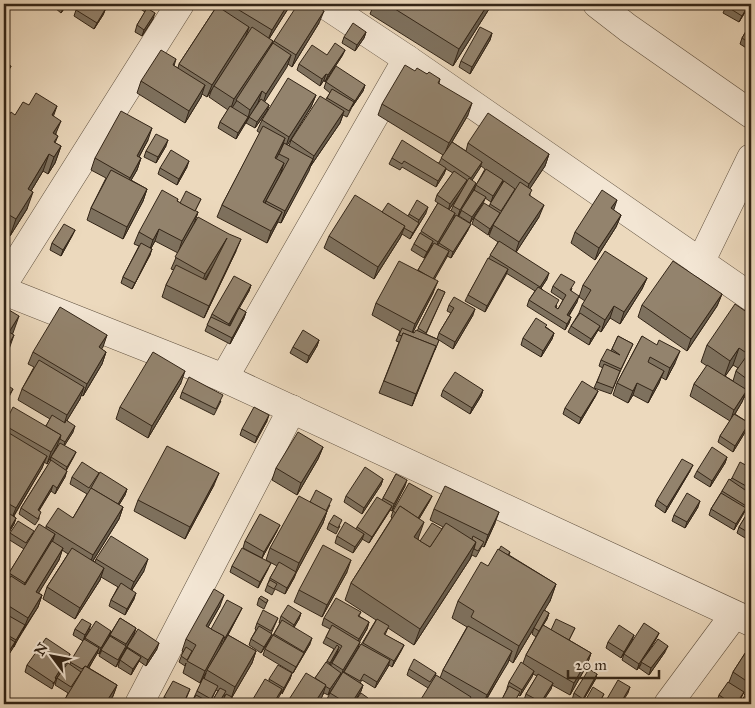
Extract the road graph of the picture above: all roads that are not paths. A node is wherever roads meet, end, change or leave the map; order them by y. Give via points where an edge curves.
1 (180, 4) edge
2 (324, 4) edge
3 (597, 4) edge
4 (407, 59) junction
5 (751, 114) edge
6 (751, 158) edge
7 (700, 262) junction
8 (4, 283) edge
9 (4, 291) edge
10 (751, 297) edge
11 (224, 378) junction
12 (292, 409) junction
13 (743, 619) edge
14 (139, 704) edge
15 (668, 704) edge

1 - 8 street
2 - 4 street
3 - 5 street
4 - 7 street
4 - 11 street
6 - 7 street
7 - 10 street
9 - 11 street
11 - 12 street
12 - 13 street
12 - 14 street
13 - 15 street

